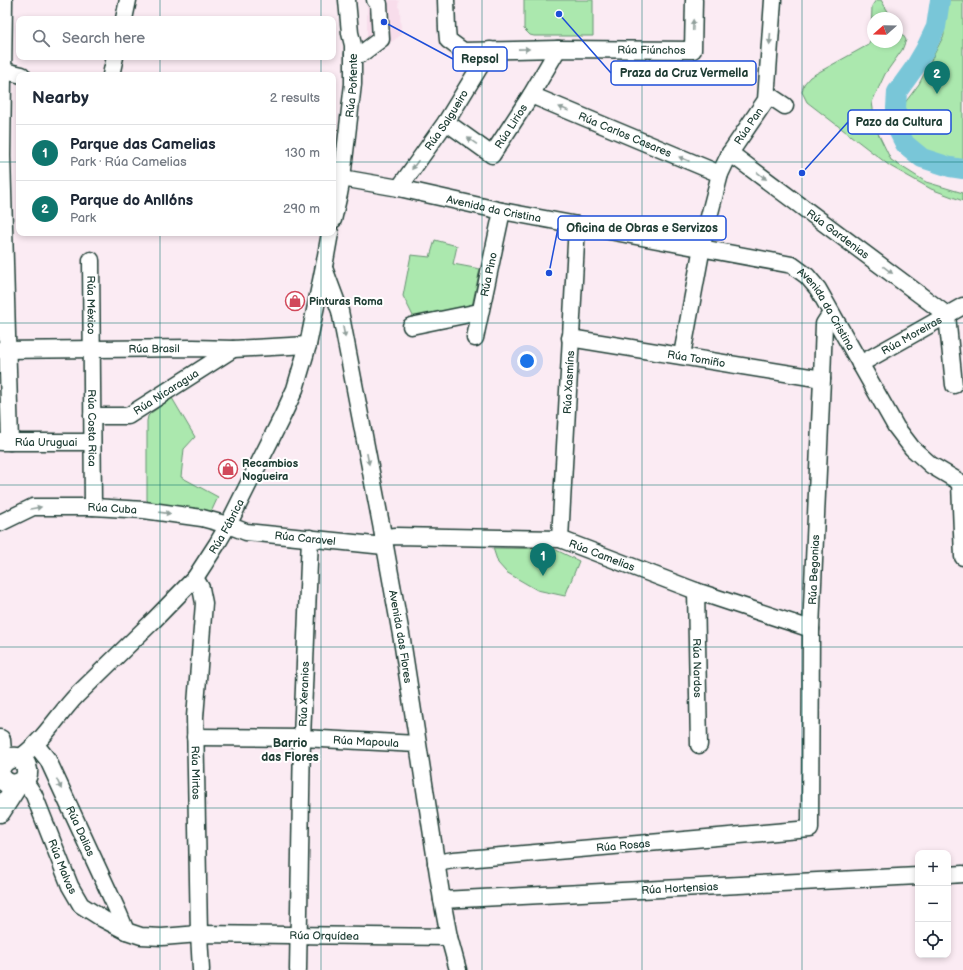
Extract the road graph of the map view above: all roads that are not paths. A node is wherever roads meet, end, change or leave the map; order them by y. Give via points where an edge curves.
1 (128, 0) edge
2 (347, 0) edge
3 (356, 0) edge
4 (375, 0) edge
5 (446, 0) edge
6 (694, 0) edge
7 (773, 0) edge
8 (3, 1) edge
9 (125, 16) edge
10 (558, 49) junction
11 (353, 50) junction
12 (490, 50) junction
13 (114, 60) edge
14 (2, 70) edge
15 (112, 72) edge
16 (16, 74) edge
17 (767, 94) junction
18 (531, 95) junction
19 (785, 106) dead end
20 (446, 122) junction
21 (730, 153) junction
22 (339, 156) edge
23 (720, 174) junction
24 (342, 178) junction
25 (400, 188) junction
26 (336, 209) edge
27 (502, 211) junction
28 (577, 225) junction
29 (329, 236) edge
30 (2, 242) edge
31 (702, 249) junction
32 (91, 260) dead end
33 (324, 268) junction
34 (316, 304) junction
35 (338, 304) junction
36 (963, 306) edge
37 (480, 312) junction
38 (831, 313) junction
39 (948, 315) junction
40 (411, 326) dead end
41 (475, 338) dead end
42 (570, 338) junction
43 (308, 345) junction
44 (91, 349) junction
45 (233, 349) junction
46 (4, 350) edge
47 (682, 356) junction
48 (860, 364) junction
49 (822, 379) junction
50 (954, 385) dead end
51 (92, 416) junction
52 (5, 442) edge
53 (92, 442) junction
54 (962, 483) edge
55 (93, 507) junction
56 (0, 523) edge
57 (228, 525) junction
58 (310, 538) junction
59 (560, 539) junction
60 (384, 542) junction
61 (963, 557) edge
62 (195, 578) junction
63 (696, 591) junction
64 (811, 629) junction
65 (195, 737) junction
66 (302, 738) junction
67 (0, 740) edge
68 (43, 742) junction
69 (417, 744) junction
70 (699, 746) dead end
71 (10, 772) edge
72 (0, 812) edge
73 (810, 828) joint
74 (436, 863) junction
75 (963, 874) edge
76 (951, 875) edge
77 (915, 876) edge
78 (442, 900) junction
79 (119, 914) junction
80 (103, 919) junction
81 (126, 931) junction
82 (199, 934) junction
83 (299, 935) junction
84 (449, 937) junction
85 (201, 970) edge
86 (298, 970) edge
87 (458, 970) edge

1 - 9 street
2 - 11 street, Rúa Poñente
3 - 11 street, Rúa Poñente
4 - 11 street via 379,4 381,39 361,54
5 - 12 street, Rúa Fiúnchos via 448,40 463,51
10 -> 6 street, Rúa Fiúnchos via 692,50
7 -> 17 street, Rúa Pan
8 - 14 street
12 -> 10 street, Rúa Fiúnchos
10 - 18 street, Rúa Lirios
11 - 22 street, Rúa Poñente via 353,84
12 - 20 street, Rúa Salgueiro
13 - 15 street
14 - 16 street
14 - 30 street
17 - 19 street
17 - 21 street, Rúa Pan via 766,100
18 -> 20 street, Rúa Lirios via 492,154
23 -> 18 street, Rúa Carlos Casares
20 -> 25 street, Rúa Salgueiro
21 - 23 street, Rúa Pan
21 -> 39 street, Rúa Gardenias
22 - 24 street, Rúa Poñente
23 - 31 street, Rúa Pan
24 - 25 street, Avenida da Cristina
24 - 26 street, Rúa Poñente
25 - 27 street, Avenida da Cristina
27 - 28 street, Avenida da Cristina
27 - 37 street, Rúa Pino
28 - 31 street, Avenida da Cristina
28 - 42 street, Rúa Xasmíns
29 - 33 street
30 - 46 street
31 - 38 street, Avenida da Cristina via 792,265 807,276 818,289
31 - 47 street, Rúa Pan
32 - 44 street, Rúa México
33 - 34 street, Rúa Fábrica
33 - 35 street, Avenida das Flores
34 - 35 street via 327,300
34 - 43 street, Rúa Fábrica
35 -> 60 street, Avenida das Flores
36 - 39 street, Rúa Moreiras
37 - 40 street
37 - 41 street, Rúa Pino
38 - 48 street, Avenida da Cristina
38 - 49 street, Rúa Begonias via 824,324
39 - 48 street, Rúa Moreiras
39 - 50 street
42 - 47 street, Rúa Tomiño
42 - 59 street, Rúa Xasmíns
43 - 45 street, Rúa Brasil
43 - 57 street, Rúa Fábrica via 295,389
44 - 45 street, Rúa Brasil
44 - 46 street, Rúa Brasil
44 - 51 street, Rúa Costa Rica
45 - 51 street, Rúa Nicaragua via 128,416
46 - 52 street
47 - 49 street, Rúa Tomiño
48 - 54 street, Avenida da Cristina via 896,427 912,448 931,465
49 - 64 street, Rúa Begonias
51 - 53 street, Rúa Costa Rica
52 - 53 street, Rúa Uruguai
53 - 55 street, Rúa Costa Rica
54 - 61 street
56 -> 55 street, Rúa Cuba via 34,507
55 -> 57 street, Rúa Cuba via 144,510 202,518
57 - 58 street, Rúa Caravel via 246,532
57 - 62 street, Rúa Fábrica
58 - 60 street, Rúa Caravel
58 - 66 street, Rúa Xeranios
59 - 60 street, Rúa Camelias via 396,536
59 - 63 street, Rúa Camelias
60 - 69 street, Avenida das Flores
62 - 65 street, Rúa Mirtos via 201,588 204,603
62 - 68 street, Rúa Fábrica via 65,707
63 - 64 street, Rúa Camelias
63 - 70 street, Rúa Nardos
64 - 73 street, Rúa Begonias
65 - 66 street, Rúa Mapoula
65 - 82 street, Rúa Mirtos
66 - 69 street, Rúa Mapoula
66 - 83 street, Rúa Xeranios
67 - 71 main road
68 - 71 street, Rúa Fábrica via 25,754
68 -> 79 street, Rúa Dalias via 48,760
69 - 74 street, Avenida das Flores
71 - 72 main road
71 - 80 street, Rúa Malvas via 34,795 70,886 81,905
73 - 74 street, Rúa Rosas
74 - 78 street, Avenida das Flores
75 - 76 street
77 - 78 street, Rúa Hortensias
78 - 84 street, Avenida das Flores
79 - 80 street
79 - 81 street, Rúa Dalias
80 - 81 street, Rúa Malvas
81 - 82 street via 141,936 162,937
82 - 83 street, Rúa Orquídea
82 - 85 street, Rúa Mirtos
83 - 84 street, Rúa Orquídea
83 - 86 street, Rúa Xeranios
84 - 87 street, Avenida das Flores

